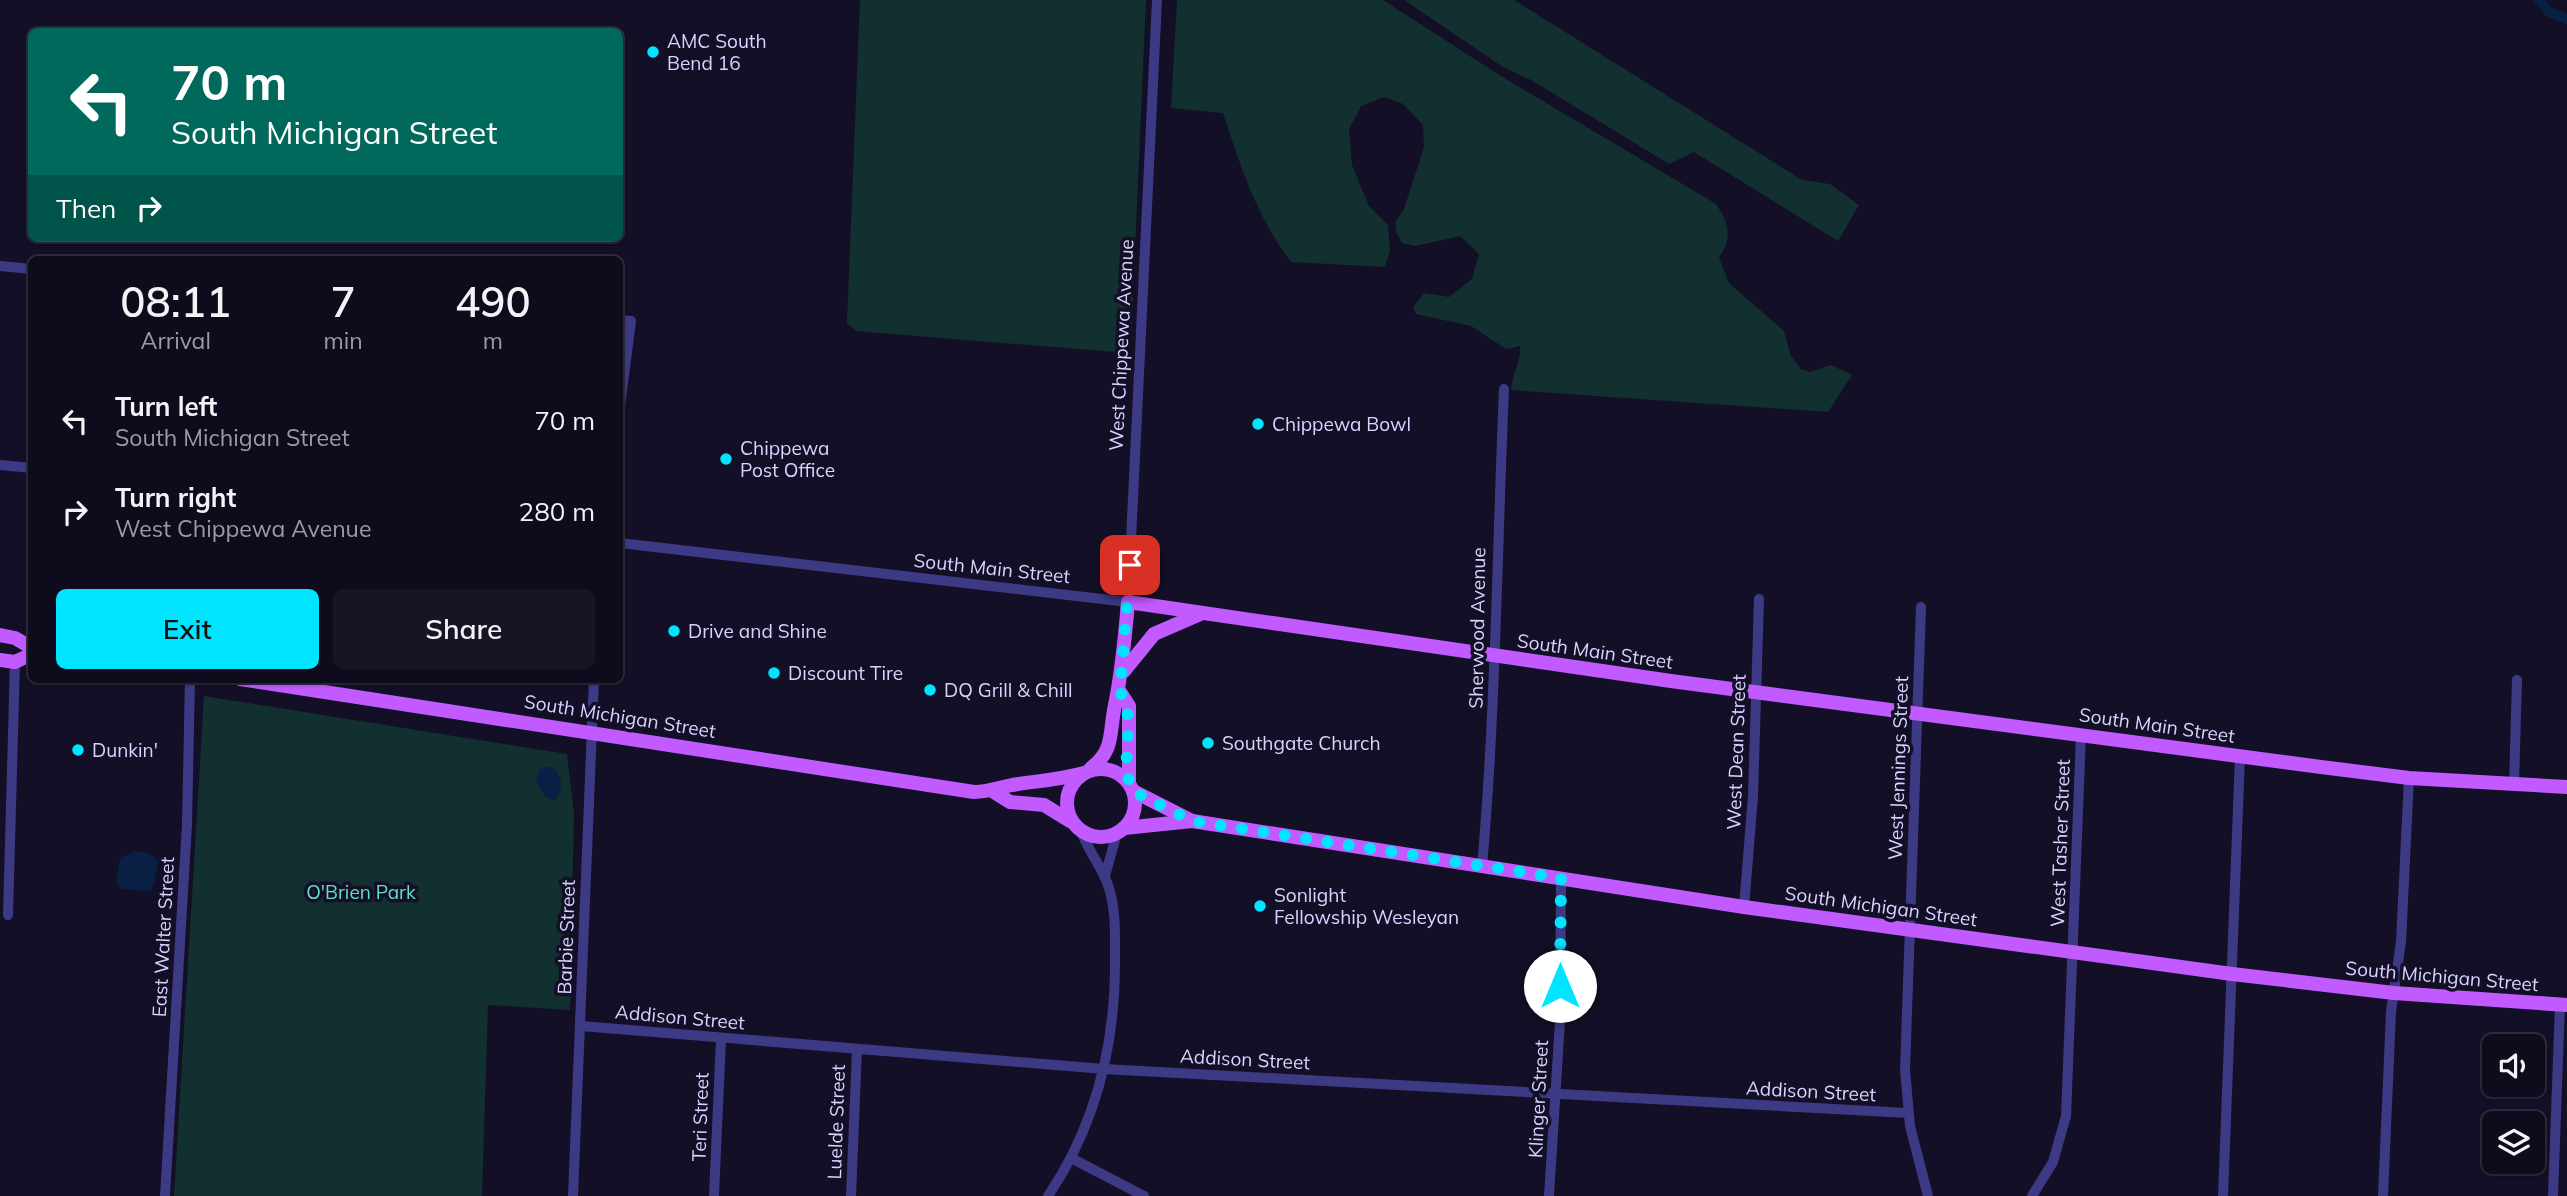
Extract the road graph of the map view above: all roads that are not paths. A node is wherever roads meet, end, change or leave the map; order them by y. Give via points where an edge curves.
1 (1157, 0) edge
2 (0, 266) edge
3 (28, 269) edge
4 (625, 320) edge
5 (623, 354) edge
6 (1504, 389) dead end
7 (0, 465) edge
8 (28, 468) edge
9 (623, 543) edge
10 (1759, 598) dead end
11 (1128, 603) junction
12 (1921, 607) dead end
13 (1205, 612) junction
14 (0, 635) edge
15 (28, 646) edge
16 (28, 655) edge
17 (1492, 656) junction
18 (7, 661) edge
19 (1122, 673) junction
20 (2517, 680) dead end
21 (190, 683) edge
22 (272, 683) edge
23 (594, 683) edge
24 (1756, 691) junction
25 (1120, 692) junction
26 (1917, 713) junction
27 (590, 731) junction
28 (2081, 735) junction
29 (2239, 756) junction
30 (1087, 771) junction
31 (2409, 778) junction
32 (2514, 785) junction
33 (1131, 787) junction
34 (2567, 787) edge
35 (994, 792) junction
36 (1192, 821) junction
37 (1076, 826) junction
38 (1121, 831) junction
39 (1482, 867) junction
40 (1105, 876) junction
41 (1561, 878) junction
42 (1744, 907) junction
43 (8, 915) dead end
44 (1910, 930) junction
45 (2073, 952) junction
46 (2232, 974) junction
47 (2394, 993) junction
48 (2563, 1004) edge
49 (581, 1026) junction
50 (721, 1039) junction
51 (857, 1049) junction
52 (1104, 1069) junction
53 (1556, 1094) junction
54 (1908, 1113) junction
55 (1071, 1158) junction
56 (165, 1196) edge
57 (573, 1196) edge
58 (714, 1196) edge
59 (851, 1196) edge
60 (1048, 1196) edge
61 (1144, 1196) edge
62 (1549, 1196) edge
63 (1928, 1196) edge
64 (2032, 1196) edge
65 (2223, 1196) edge
66 (2383, 1196) edge
67 (2553, 1196) edge

1 - 11 street, West Chippewa Avenue
2 - 3 street
4 - 5 street
6 - 17 street, Sherwood Avenue
7 - 8 street
9 - 11 street, South Main Street
10 - 24 street, West Dean Street
11 - 13 main road, South Main Street
11 - 19 main road, West Chippewa Avenue
12 - 26 street, West Jennings Street
13 - 17 main road, South Main Street
13 - 19 main road via 1154,634
14 - 15 main road
16 - 18 main road
17 - 24 main road, South Main Street
17 - 39 street, Sherwood Avenue via 1492,758
18 - 43 street
19 - 25 main road, West Chippewa Avenue
20 - 32 street
21 - 56 street, East Walter Street via 187,824
22 - 27 main road, South Michigan Street
23 - 27 street, Barbie Street
24 - 26 main road, South Main Street
24 - 42 street, West Dean Street
25 - 30 main road, West Chippewa Avenue via 1114,706 1111,744 1101,761
25 - 33 main road, West Chippewa Avenue via 1129,706
26 - 28 main road, South Main Street
26 - 44 street, West Jennings Street
27 - 35 main road, South Michigan Street
27 - 49 street, Barbie Street
28 - 29 main road, South Main Street
28 - 45 street, West Tasher Street
29 - 31 main road, South Main Street
29 - 46 street
30 - 33 main road via 1111,769
30 - 35 main road, South Michigan Street
30 - 37 main road via 1069,789 1066,800
31 - 32 main road, South Main Street
31 - 47 street
32 - 34 main road, South Main Street
33 - 36 main road, South Michigan Street
33 - 38 main road via 1134,811
35 - 37 main road, South Michigan Street via 1010,802 1044,805
36 - 38 main road, South Michigan Street
36 - 39 main road, South Michigan Street
37 - 38 main road via 1099,837
37 - 40 street
38 - 40 street
39 - 41 main road, South Michigan Street
40 - 52 street via 1115,915 1115,963
41 - 42 main road, South Michigan Street
41 - 53 street, Klinger Street
42 - 44 main road, South Michigan Street
44 - 45 main road, South Michigan Street
44 - 54 street, West Jennings Street
45 - 46 main road, South Michigan Street
45 - 64 street, West Tasher Street via 2064,1127 2053,1162
46 - 47 main road, South Michigan Street
46 - 65 street
47 - 48 main road, South Michigan Street
47 - 66 street
48 - 67 street
49 - 50 street, Addison Street
49 - 57 street, Barbie Street
50 - 51 street, Addison Street
50 - 58 street, Teri Street
51 - 52 street, Addison Street
51 - 59 street, Luelde Street
52 - 53 street, Addison Street
52 - 55 street
53 - 54 street, Addison Street
53 - 62 street, Klinger Street
54 - 63 street, West Jennings Street
55 - 60 street
55 - 61 street

